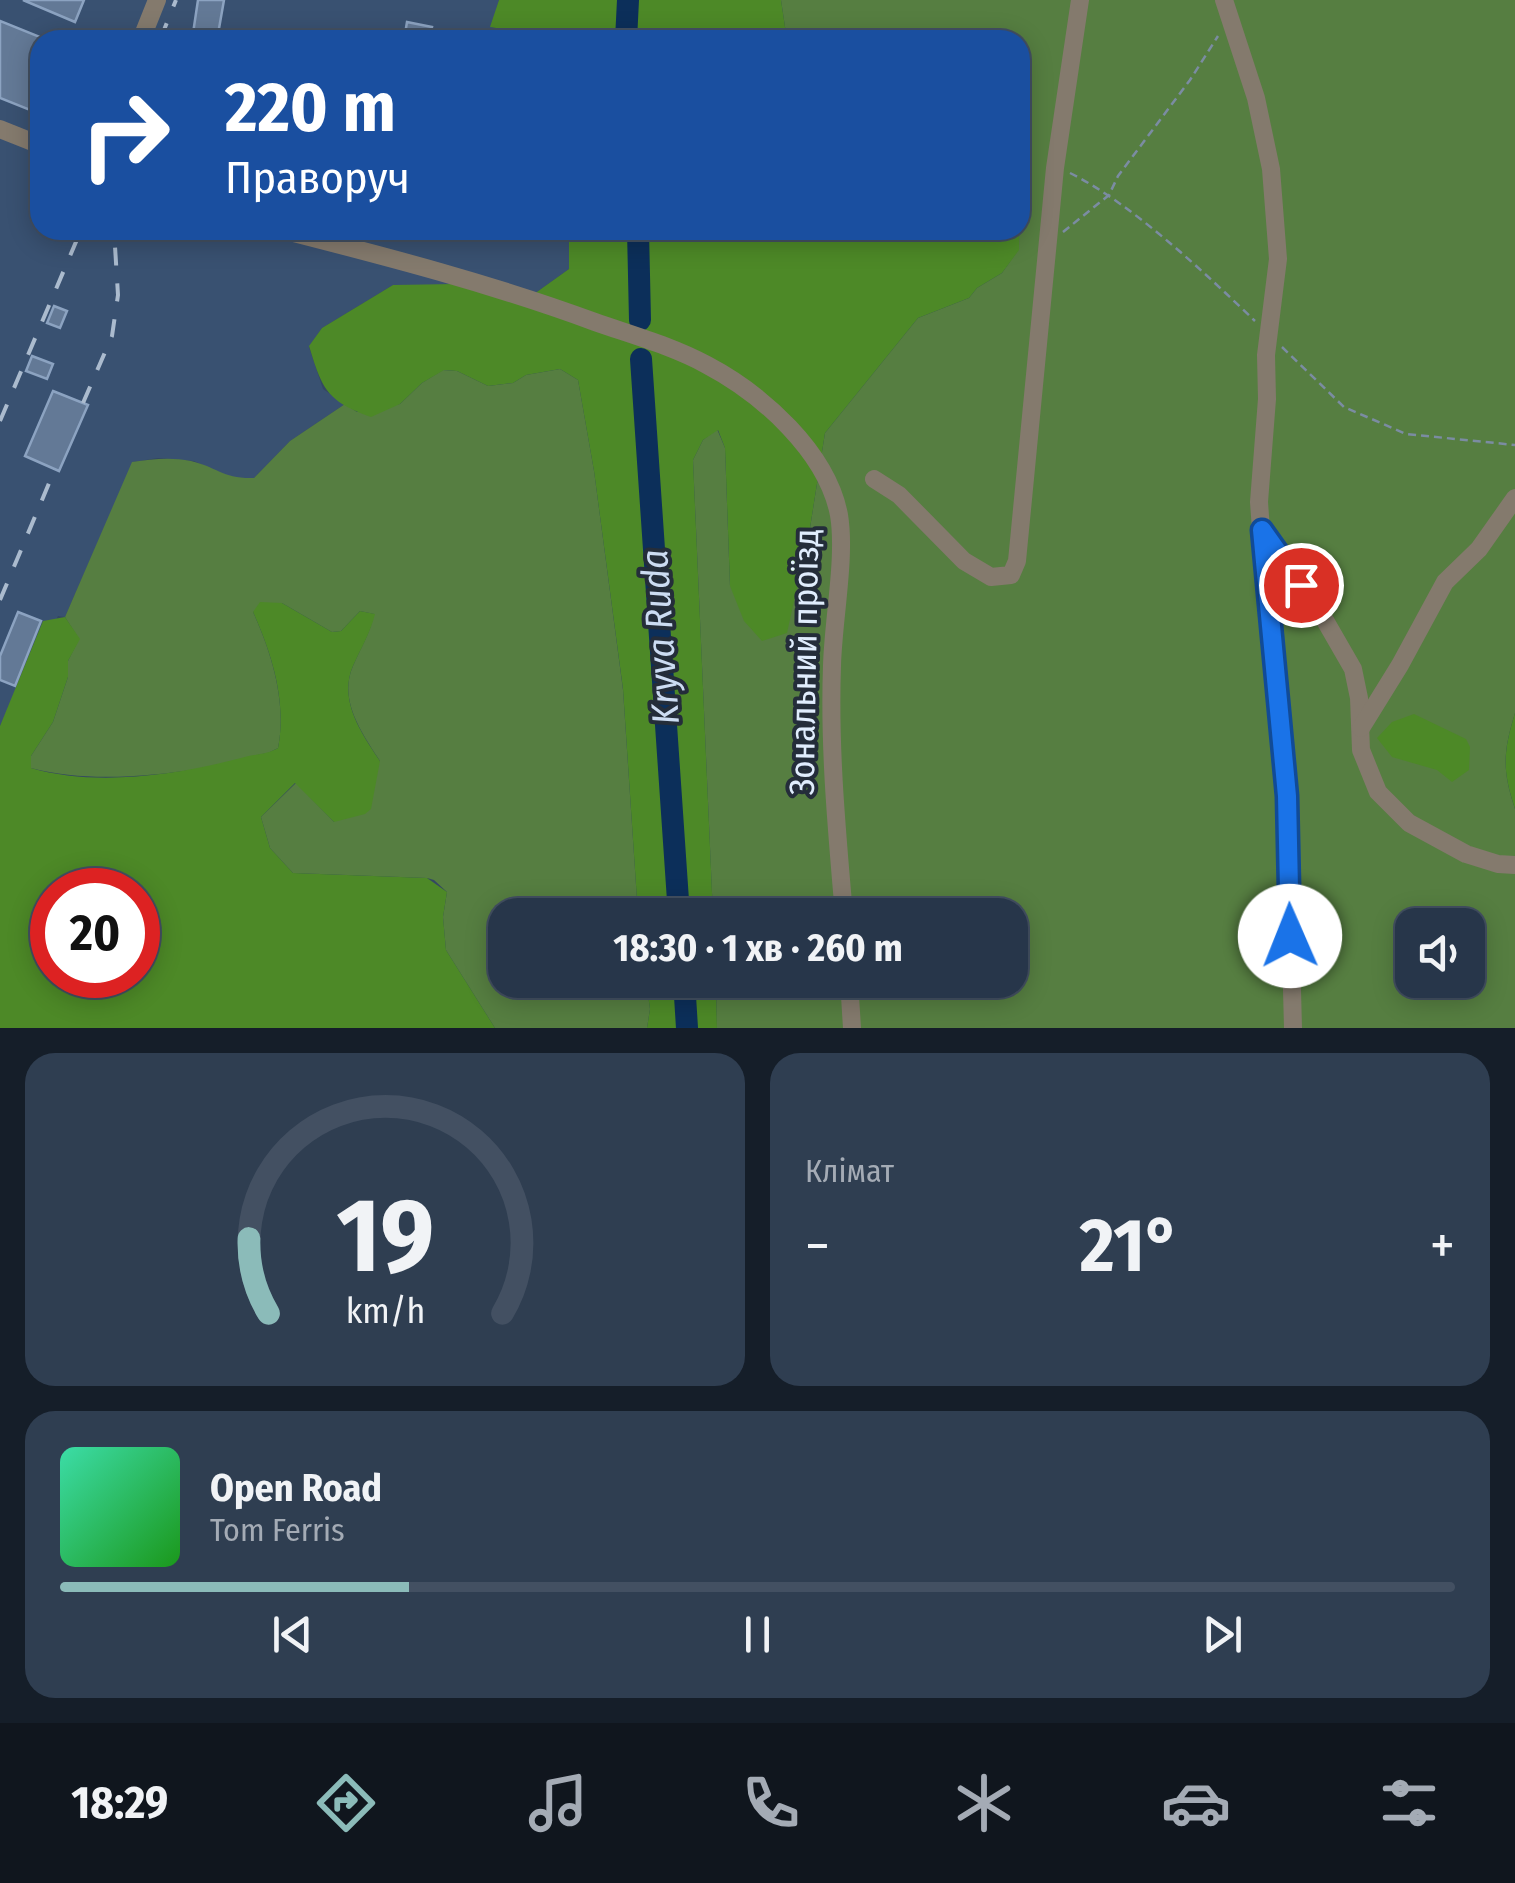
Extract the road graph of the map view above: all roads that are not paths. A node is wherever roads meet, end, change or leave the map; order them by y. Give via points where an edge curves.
1 (157, 0) edge
2 (1080, 0) edge
3 (1224, 0) edge
4 (144, 30) edge
5 (0, 129) edge
6 (30, 140) edge
7 (322, 240) edge
8 (874, 479) dead end
9 (1515, 498) edge
10 (1262, 530) junction
11 (1361, 728) junction
12 (1515, 864) edge
13 (843, 898) edge
14 (850, 998) edge
15 (852, 1028) edge
16 (1293, 1028) edge

1 - 4 street
2 - 8 street via 1054,168 1011,575 991,577 964,561 899,495
3 - 10 street via 1271,169 1278,259 1266,355
5 - 6 street
7 - 13 street, Зональний проїзд via 520,295 708,365 768,408 824,473 840,524 831,740
9 - 11 street via 1445,582
10 - 11 street via 1346,655
10 - 16 street via 1287,796
11 - 12 street via 1361,750 1378,792 1409,823 1466,854
14 - 15 street

